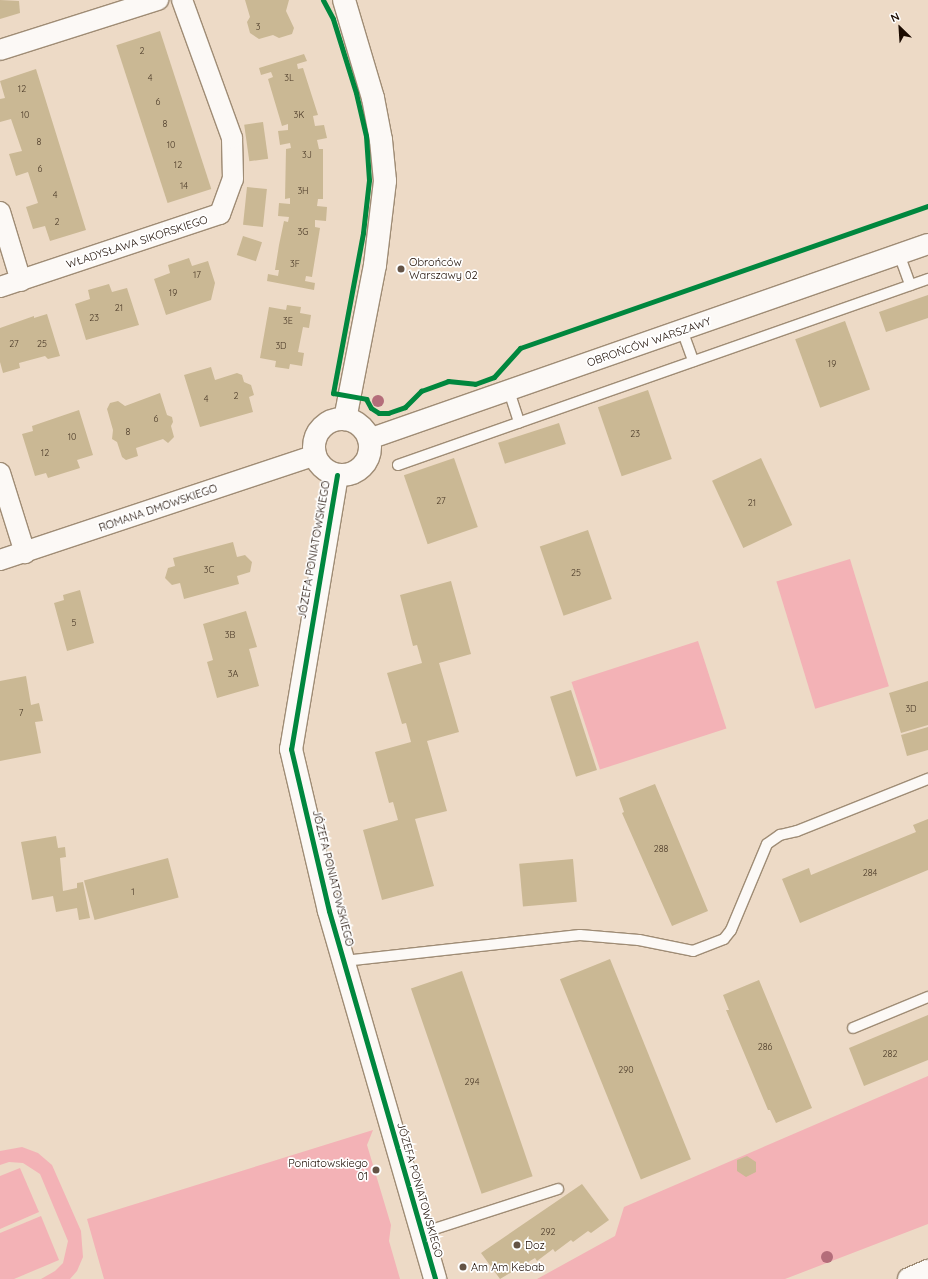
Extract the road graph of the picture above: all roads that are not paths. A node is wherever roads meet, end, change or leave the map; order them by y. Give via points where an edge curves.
1 (158, 0) edge
2 (182, 0) edge
3 (344, 0) edge
4 (0, 50) edge
5 (0, 212) edge
6 (928, 244) edge
7 (899, 254) junction
8 (928, 279) edge
9 (21, 280) junction
10 (910, 285) junction
11 (0, 287) edge
12 (682, 330) junction
13 (693, 361) junction
14 (509, 391) junction
15 (345, 419) junction
16 (519, 422) junction
17 (370, 439) junction
18 (315, 455) junction
19 (398, 465) dead end
20 (0, 473) edge
21 (337, 475) junction
22 (25, 553) junction
23 (0, 560) edge
24 (928, 779) edge
25 (344, 961) junction
26 (928, 997) edge
27 (854, 1028) dead end
28 (558, 1189) dead end
29 (422, 1233) junction
30 (435, 1279) edge

1 - 4 street
2 - 9 street, WŁADYSŁAWA SIKORSKIEGO via 232,138 233,179 220,214
3 - 15 street via 374,98 385,181 375,266
5 - 9 street
6 - 7 street, OBROŃCÓW WARSZAWY
7 - 10 lane
7 - 12 street, OBROŃCÓW WARSZAWY
8 - 10 lane
9 - 11 street, WŁADYSŁAWA SIKORSKIEGO
10 - 13 lane
12 - 13 lane
12 - 14 street, OBROŃCÓW WARSZAWY
13 - 16 lane
14 - 16 lane
14 - 17 street, OBROŃCÓW WARSZAWY
15 - 17 street via 361,426
15 - 18 street via 331,421 320,429 315,437
16 - 19 lane
17 - 21 street via 370,451 362,467 346,475
18 - 21 street via 323,468
18 - 22 street, ROMANA DMOWSKIEGO
20 - 22 street
21 - 25 street, JÓZEFA PONIATOWSKIEGO via 291,749 329,911
22 - 23 street, ROMANA DMOWSKIEGO
24 - 25 lane via 797,831 780,835 767,844 731,930 724,939 693,951 639,940 580,935
25 - 29 street, JÓZEFA PONIATOWSKIEGO
26 - 27 lane
28 - 29 lane
29 - 30 street, JÓZEFA PONIATOWSKIEGO

